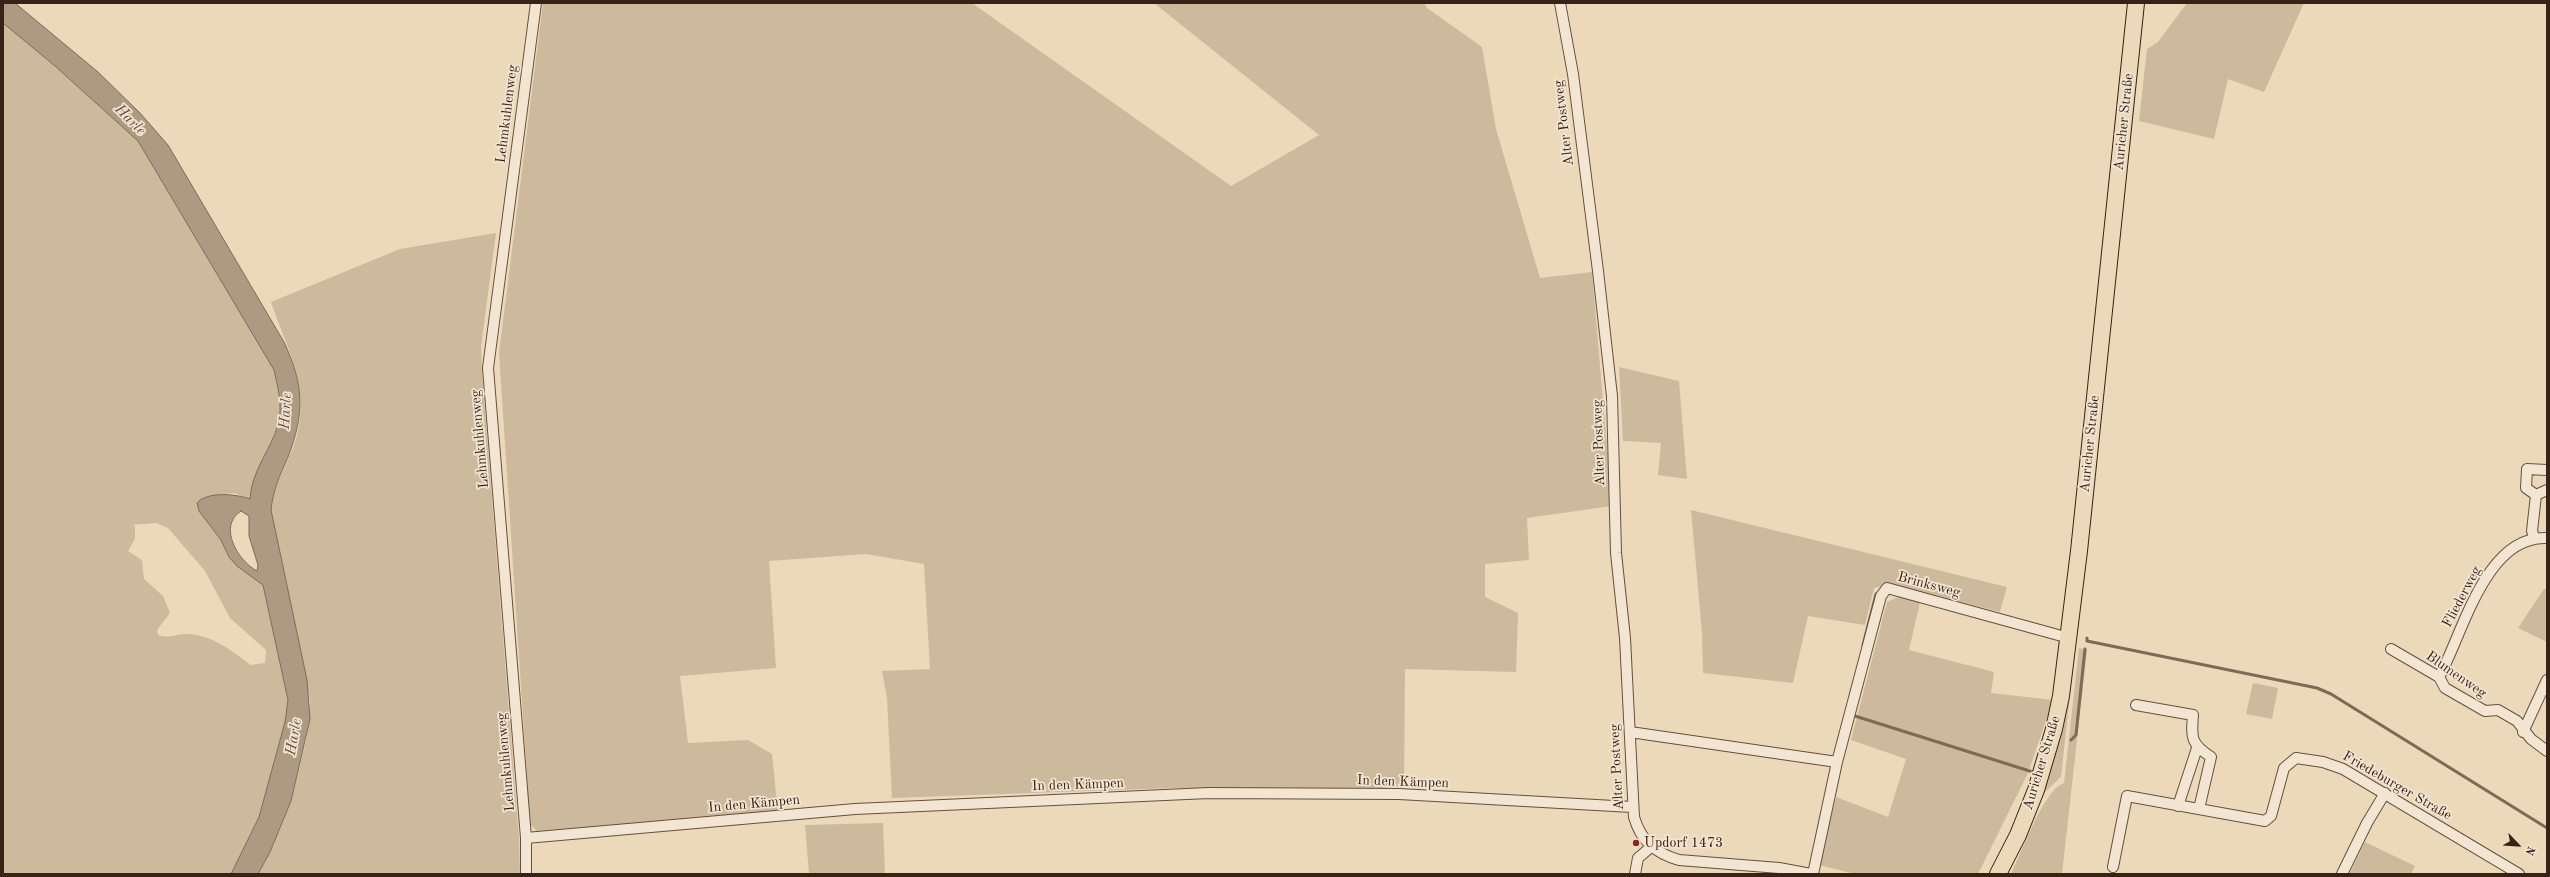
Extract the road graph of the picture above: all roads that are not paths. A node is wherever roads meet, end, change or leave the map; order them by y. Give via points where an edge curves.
1 (536, 3) edge
2 (1560, 3) edge
3 (2136, 3) edge
4 (2547, 470) edge
5 (2547, 490) edge
6 (2536, 495) junction
7 (2534, 537) junction
8 (2547, 538) edge
9 (2069, 638) junction
10 (2391, 650) dead end
11 (2439, 677) junction
12 (2547, 680) edge
13 (2136, 705) dead end
14 (1630, 732) junction
15 (2524, 732) junction
16 (2197, 748) junction
17 (2547, 751) edge
18 (1837, 762) junction
19 (2385, 793) junction
20 (2178, 806) junction
21 (1632, 807) junction
22 (2198, 809) junction
23 (526, 838) junction
24 (1651, 847) junction
25 (2113, 867) dead end
26 (526, 874) edge
27 (1635, 874) edge
28 (1812, 874) edge
29 (1998, 874) edge
30 (2342, 874) edge
31 (2519, 874) edge

1 - 23 street, Lehmkuhlenweg via 488,368
2 - 14 street, Alter Postweg via 1573,74 1612,396 1616,553 1625,638
3 - 9 main road, Auricher Straße
4 - 6 street via 2527,469 2526,488
5 - 6 street
6 - 7 street via 2532,531
7 - 8 street, Fliederweg
7 - 11 street, Fliederweg via 2513,546 2484,580
9 - 18 street, Brinksweg via 1887,588 1881,596
9 - 29 main road, Auricher Straße via 2054,729 2036,790 2018,835
10 - 11 street, Blumenweg
11 - 15 street, Blumenweg via 2445,688 2485,711 2498,710 2517,721
12 - 15 street
13 - 16 street via 2193,715 2191,734
14 - 18 street
14 - 21 street, Alter Postweg
15 - 17 street, Blumenweg
16 - 20 street
16 - 22 street via 2211,757
18 - 28 street, Brinksweg
19 - 22 street, Friedeburger Straße via 2343,769 2323,762 2296,758 2284,768 2272,816 2265,821
19 - 30 street
19 - 31 street, Friedeburger Straße
20 - 22 street, Friedeburger Straße
20 - 25 street, Friedeburger Straße via 2127,796
21 - 23 street, In den Kämpen via 1399,794 1209,794 855,809
21 - 24 street, Alter Postweg via 1636,825
23 - 26 street, Lehmkuhlenweg
24 - 27 street via 1638,858
24 - 28 street via 1667,857 1679,860 1779,868

